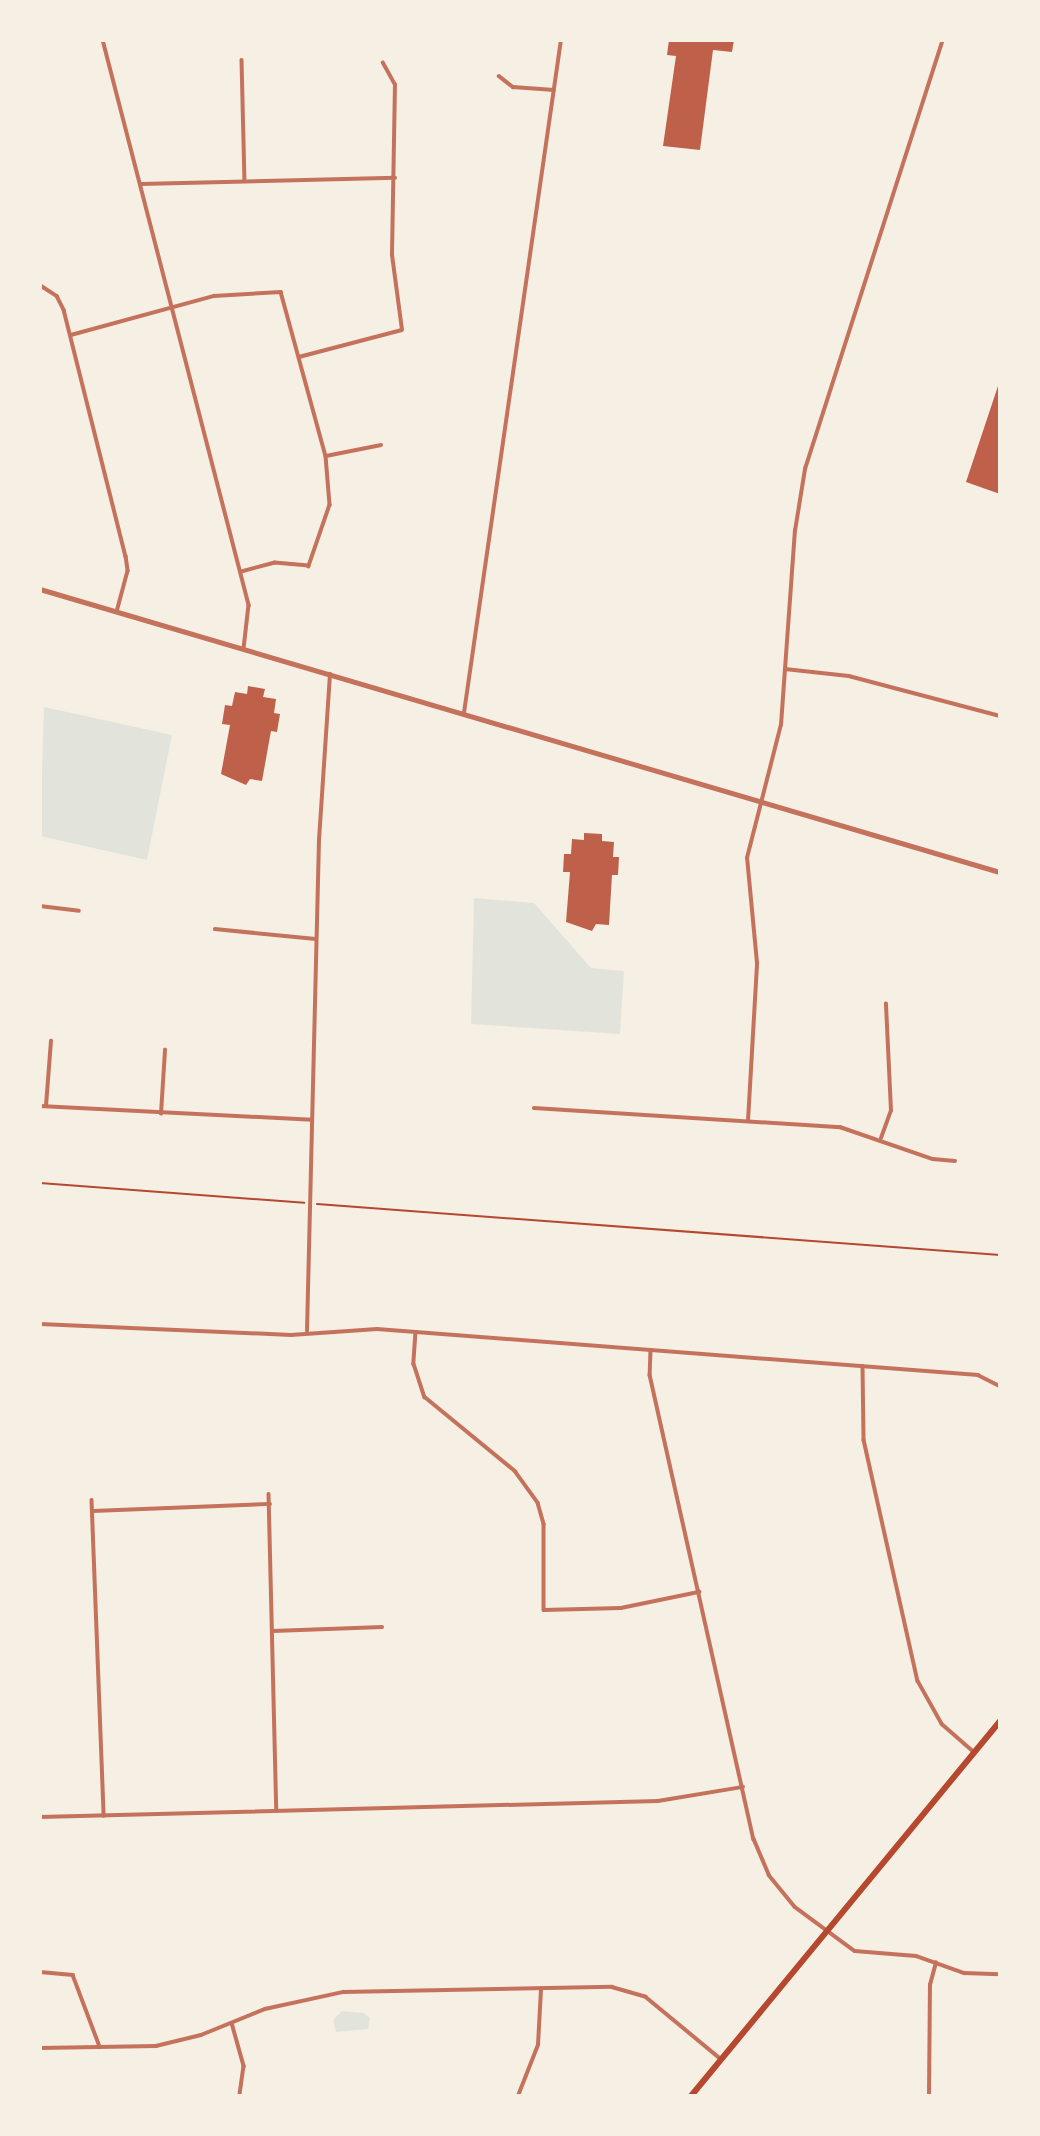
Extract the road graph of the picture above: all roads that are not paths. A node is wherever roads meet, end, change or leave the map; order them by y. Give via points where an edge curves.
1 (103, 40) edge
2 (561, 40) edge
3 (943, 40) edge
4 (242, 60) dead end
5 (383, 63) dead end
6 (499, 76) dead end
7 (554, 90) junction
8 (395, 177) junction
9 (245, 180) junction
10 (141, 184) junction
11 (40, 285) edge
12 (171, 309) junction
13 (71, 335) junction
14 (299, 357) junction
15 (381, 445) dead end
16 (326, 456) junction
17 (240, 572) junction
18 (40, 589) edge
19 (117, 612) junction
20 (244, 649) junction
21 (785, 669) junction
22 (330, 674) junction
23 (464, 713) junction
24 (1000, 716) edge
25 (760, 801) junction
26 (1000, 872) edge
27 (40, 906) edge
28 (79, 911) dead end
29 (215, 929) dead end
30 (316, 939) junction
31 (886, 1004) dead end
32 (51, 1041) dead end
33 (165, 1050) dead end
34 (43, 1106) edge
35 (534, 1108) dead end
36 (161, 1114) junction
37 (312, 1120) junction
38 (748, 1121) junction
39 (881, 1138) junction
40 (955, 1161) dead end
41 (40, 1324) edge
42 (307, 1331) junction
43 (416, 1332) junction
44 (651, 1350) junction
45 (863, 1366) junction
46 (1000, 1386) edge
47 (269, 1494) dead end
48 (92, 1500) dead end
49 (270, 1504) junction
50 (93, 1511) junction
51 (699, 1592) junction
52 (382, 1627) dead end
53 (273, 1631) junction
54 (1000, 1721) edge
55 (974, 1752) junction
56 (743, 1787) junction
57 (277, 1811) junction
58 (104, 1816) junction
59 (40, 1817) edge
60 (825, 1933) junction
61 (936, 1963) junction
62 (40, 1972) edge
63 (1000, 1974) edge
64 (541, 1989) junction
65 (232, 2023) junction
66 (100, 2047) junction
67 (40, 2048) edge
68 (721, 2059) junction
69 (240, 2096) edge
70 (518, 2096) edge
71 (691, 2096) edge
72 (929, 2096) edge

1 - 10 street
2 - 7 street
3 - 21 street via 804,468
4 - 9 street
5 - 8 street via 396,85
6 - 7 street via 513,87
7 - 23 street
8 - 9 street
8 - 14 street via 392,255 402,330
9 - 10 street
10 - 12 street
11 - 13 street via 57,296
12 - 13 street
12 - 14 street via 214,296 281,292
12 - 17 street
13 - 19 street via 127,563
14 - 16 street
15 - 16 street
16 - 17 street via 330,506 309,566 275,563
17 - 20 street via 249,605
18 - 19 street
19 - 20 street
20 - 22 street
21 - 24 street via 849,676
21 - 25 street via 778,746
22 - 23 street
22 - 30 street
23 - 25 street
25 - 26 street
25 - 38 street via 747,858 757,963
27 - 28 street
29 - 30 street
30 - 37 street
31 - 39 street via 891,1111
32 - 34 street
33 - 36 street
34 - 36 street
35 - 38 street
36 - 37 street
37 - 42 street
38 - 39 street via 840,1127
39 - 40 street via 933,1159
41 - 42 street via 291,1335
42 - 43 street
43 - 44 street
43 - 51 street via 414,1364 425,1397 440,1414 515,1471 538,1503 544,1524 544,1610 621,1608
44 - 45 street
44 - 51 street via 650,1375
45 - 46 street via 978,1375
45 - 55 street via 864,1440 918,1681 942,1724
47 - 49 street
48 - 50 street
49 - 50 street
49 - 53 street
50 - 58 street
51 - 56 street
52 - 53 street
53 - 57 street
54 - 55 main road
55 - 60 main road
56 - 57 street via 658,1801
56 - 60 street via 754,1839 769,1875 795,1907
57 - 58 street
58 - 59 street
60 - 61 street via 855,1951 916,1956
60 - 68 main road
61 - 63 street via 964,1973
61 - 72 street via 930,1985
62 - 66 street via 73,1975
64 - 65 street via 343,1992 295,2001
64 - 68 street via 612,1987 635,1992
64 - 70 street via 538,2045
65 - 66 street via 156,2046
65 - 69 street via 244,2066
66 - 67 street
68 - 71 main road

